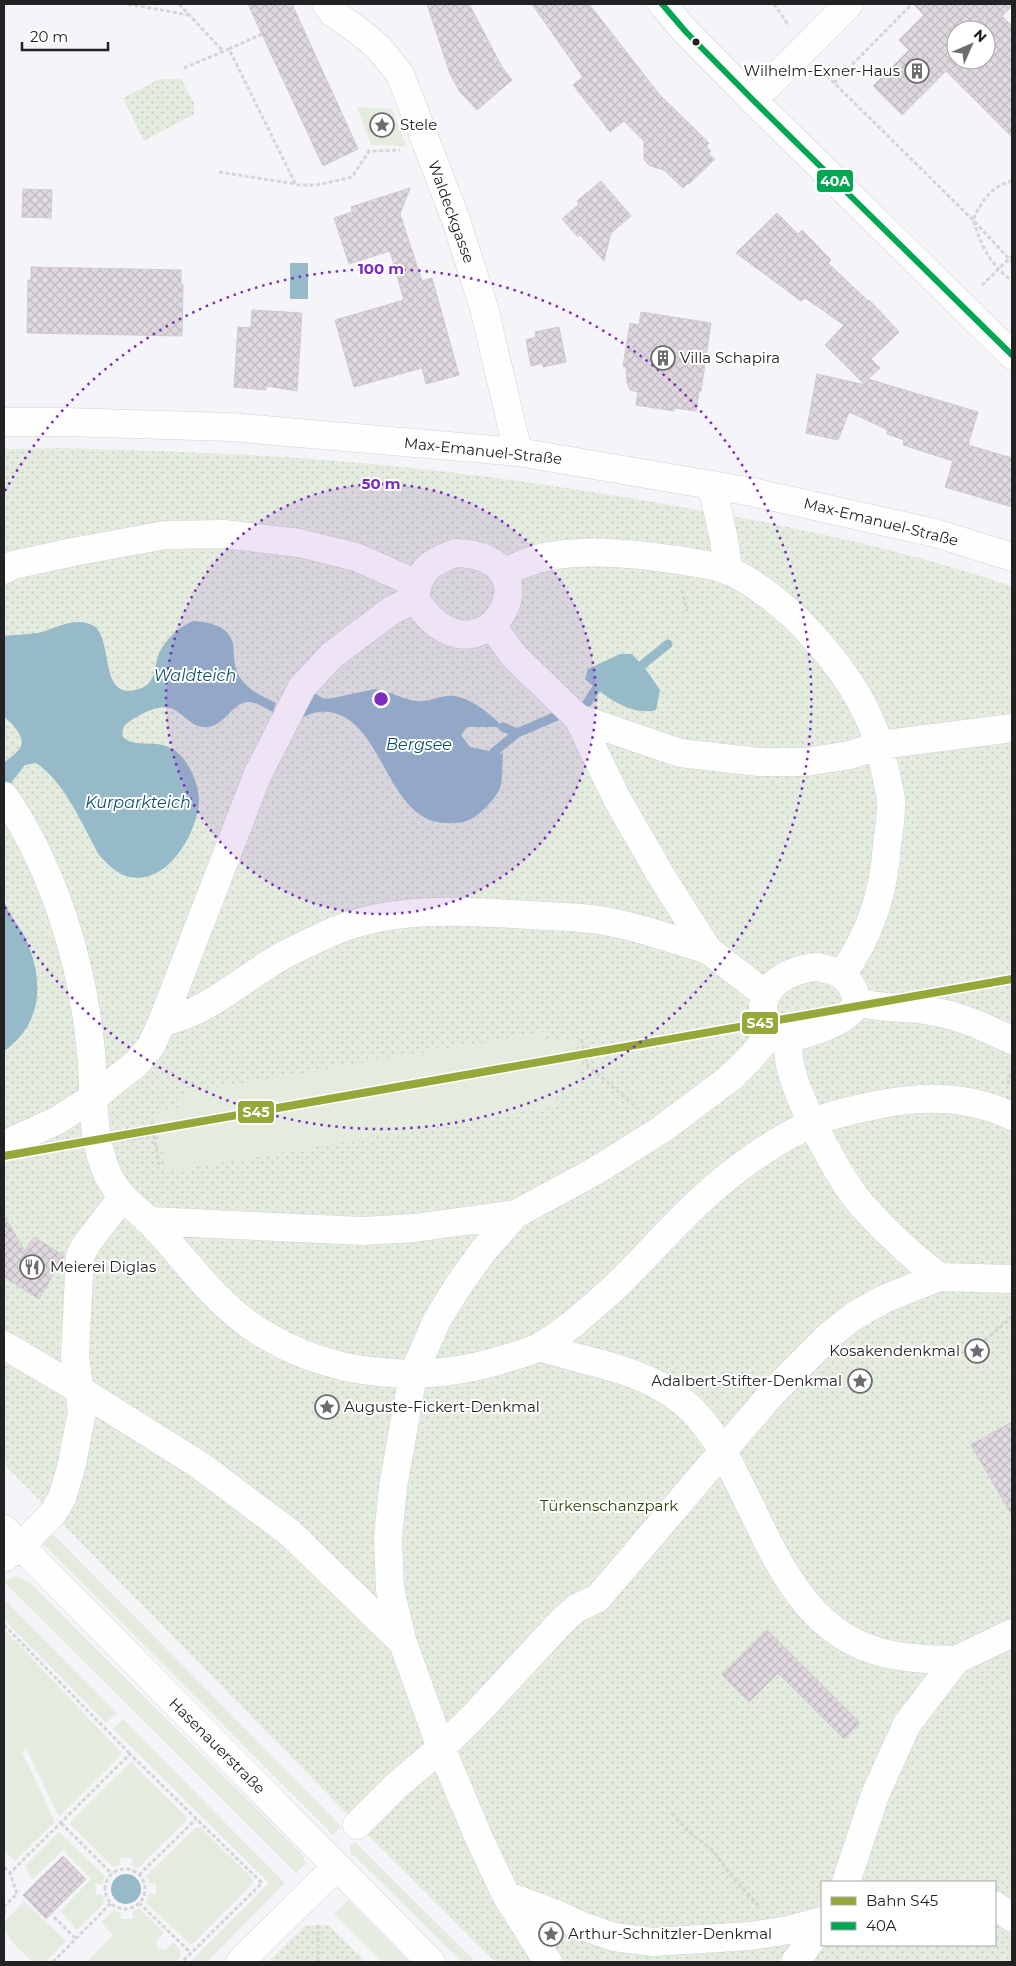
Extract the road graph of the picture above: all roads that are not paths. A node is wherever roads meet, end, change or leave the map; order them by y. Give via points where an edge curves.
1 (326, 4) edge
2 (662, 4) edge
3 (849, 4) edge
4 (753, 100) junction
5 (1012, 355) edge
6 (4, 422) edge
7 (518, 452) junction
8 (712, 485) junction
9 (1012, 557) edge
10 (7, 566) edge
11 (727, 570) junction
12 (504, 572) junction
13 (416, 591) junction
14 (492, 626) junction
15 (578, 718) junction
16 (1012, 728) edge
17 (880, 745) junction
18 (4, 796) edge
19 (708, 950) junction
20 (842, 974) junction
21 (766, 994) junction
22 (856, 1003) junction
23 (162, 1022) junction
24 (780, 1034) junction
25 (1012, 1040) edge
26 (94, 1097) junction
27 (1012, 1116) edge
28 (813, 1123) junction
29 (4, 1145) edge
30 (122, 1198) junction
31 (516, 1214) junction
32 (149, 1221) junction
33 (939, 1277) junction
34 (1012, 1278) edge
35 (4, 1345) edge
36 (539, 1347) junction
37 (413, 1376) junction
38 (80, 1390) junction
39 (722, 1450) junction
40 (9, 1544) edge
41 (1012, 1633) edge
42 (403, 1644) junction
43 (956, 1660) junction
44 (441, 1748) junction
45 (358, 1825) dead end
46 (336, 1867) junction
47 (846, 1881) edge
48 (506, 1895) junction
49 (996, 1906) edge
50 (1012, 1918) edge
51 (821, 1921) edge
52 (821, 1927) edge
53 (240, 1962) edge
54 (431, 1962) edge
55 (548, 1962) edge
56 (795, 1962) edge

1 - 7 street, Waldeckgasse via 378,47 400,74 453,212 484,308
2 - 4 street
3 - 4 street
4 - 5 street
6 - 7 street, Max-Emanuel-Straße via 230,427
7 - 8 street, Max-Emanuel-Straße
8 - 9 street, Max-Emanuel-Straße via 876,518
8 - 11 street via 727,551
10 - 13 street via 165,535 224,534 299,543 356,557
11 - 12 street via 634,554 579,553 533,560
11 - 17 street via 780,604 829,653 847,678
12 - 13 street via 487,559 456,554 440,558 429,566 422,574
12 - 14 street via 509,584 508,596
13 - 14 street via 424,612 438,626 453,633 481,632
13 - 23 street via 331,656 302,687 257,776
14 - 15 street via 514,656
15 - 17 street via 680,753 724,759 806,762 850,756
15 - 19 street via 617,799
16 - 17 street
17 - 20 street via 891,799 885,872 876,909
18 - 26 street via 34,849 66,926 85,1003
19 - 21 street
19 - 23 street via 598,920 461,911 413,913 361,922 328,934 284,955 203,1007 179,1019
20 - 21 street via 804,968 782,978
20 - 22 street via 855,993
21 - 24 street via 763,1006 765,1020
22 - 24 street via 853,1009 832,1023 812,1032 797,1036
22 - 25 street via 950,1015
23 - 26 street via 151,1046 137,1063
24 - 28 street via 792,1075
24 - 31 street via 730,1078 662,1129 597,1170
26 - 29 street via 58,1120
26 - 30 street via 94,1128 98,1144 108,1174
27 - 28 street via 957,1099 907,1099 848,1111
28 - 33 street via 841,1175 860,1202 885,1231
28 - 36 street via 764,1150 716,1187 579,1319
30 - 32 street
30 - 38 street via 80,1256 75,1355
31 - 32 street via 414,1228 363,1231
31 - 37 street via 458,1286 437,1320
32 - 37 street via 239,1317 278,1342 311,1357 359,1370
33 - 34 street
33 - 39 street via 884,1299 831,1334 774,1391
35 - 38 street
36 - 37 street via 483,1366
36 - 39 street via 632,1372 658,1384 684,1402 708,1428
37 - 42 street via 393,1487 388,1536 390,1589
38 - 40 street via 82,1412 72,1468 62,1498 53,1513
38 - 42 street via 201,1466 290,1533
39 - 43 street via 785,1575 810,1609 827,1625 873,1650 912,1658
39 - 44 street via 598,1598 565,1618
40 - 46 street, Hasenauerstraße
41 - 43 street
42 - 44 street
43 - 47 street via 907,1724 875,1796
44 - 45 street via 396,1786
44 - 48 street
46 - 53 street
46 - 54 street, Hasenauerstraße
48 - 51 street via 614,1937 653,1942 751,1936
48 - 55 street
49 - 50 street
52 - 56 street

